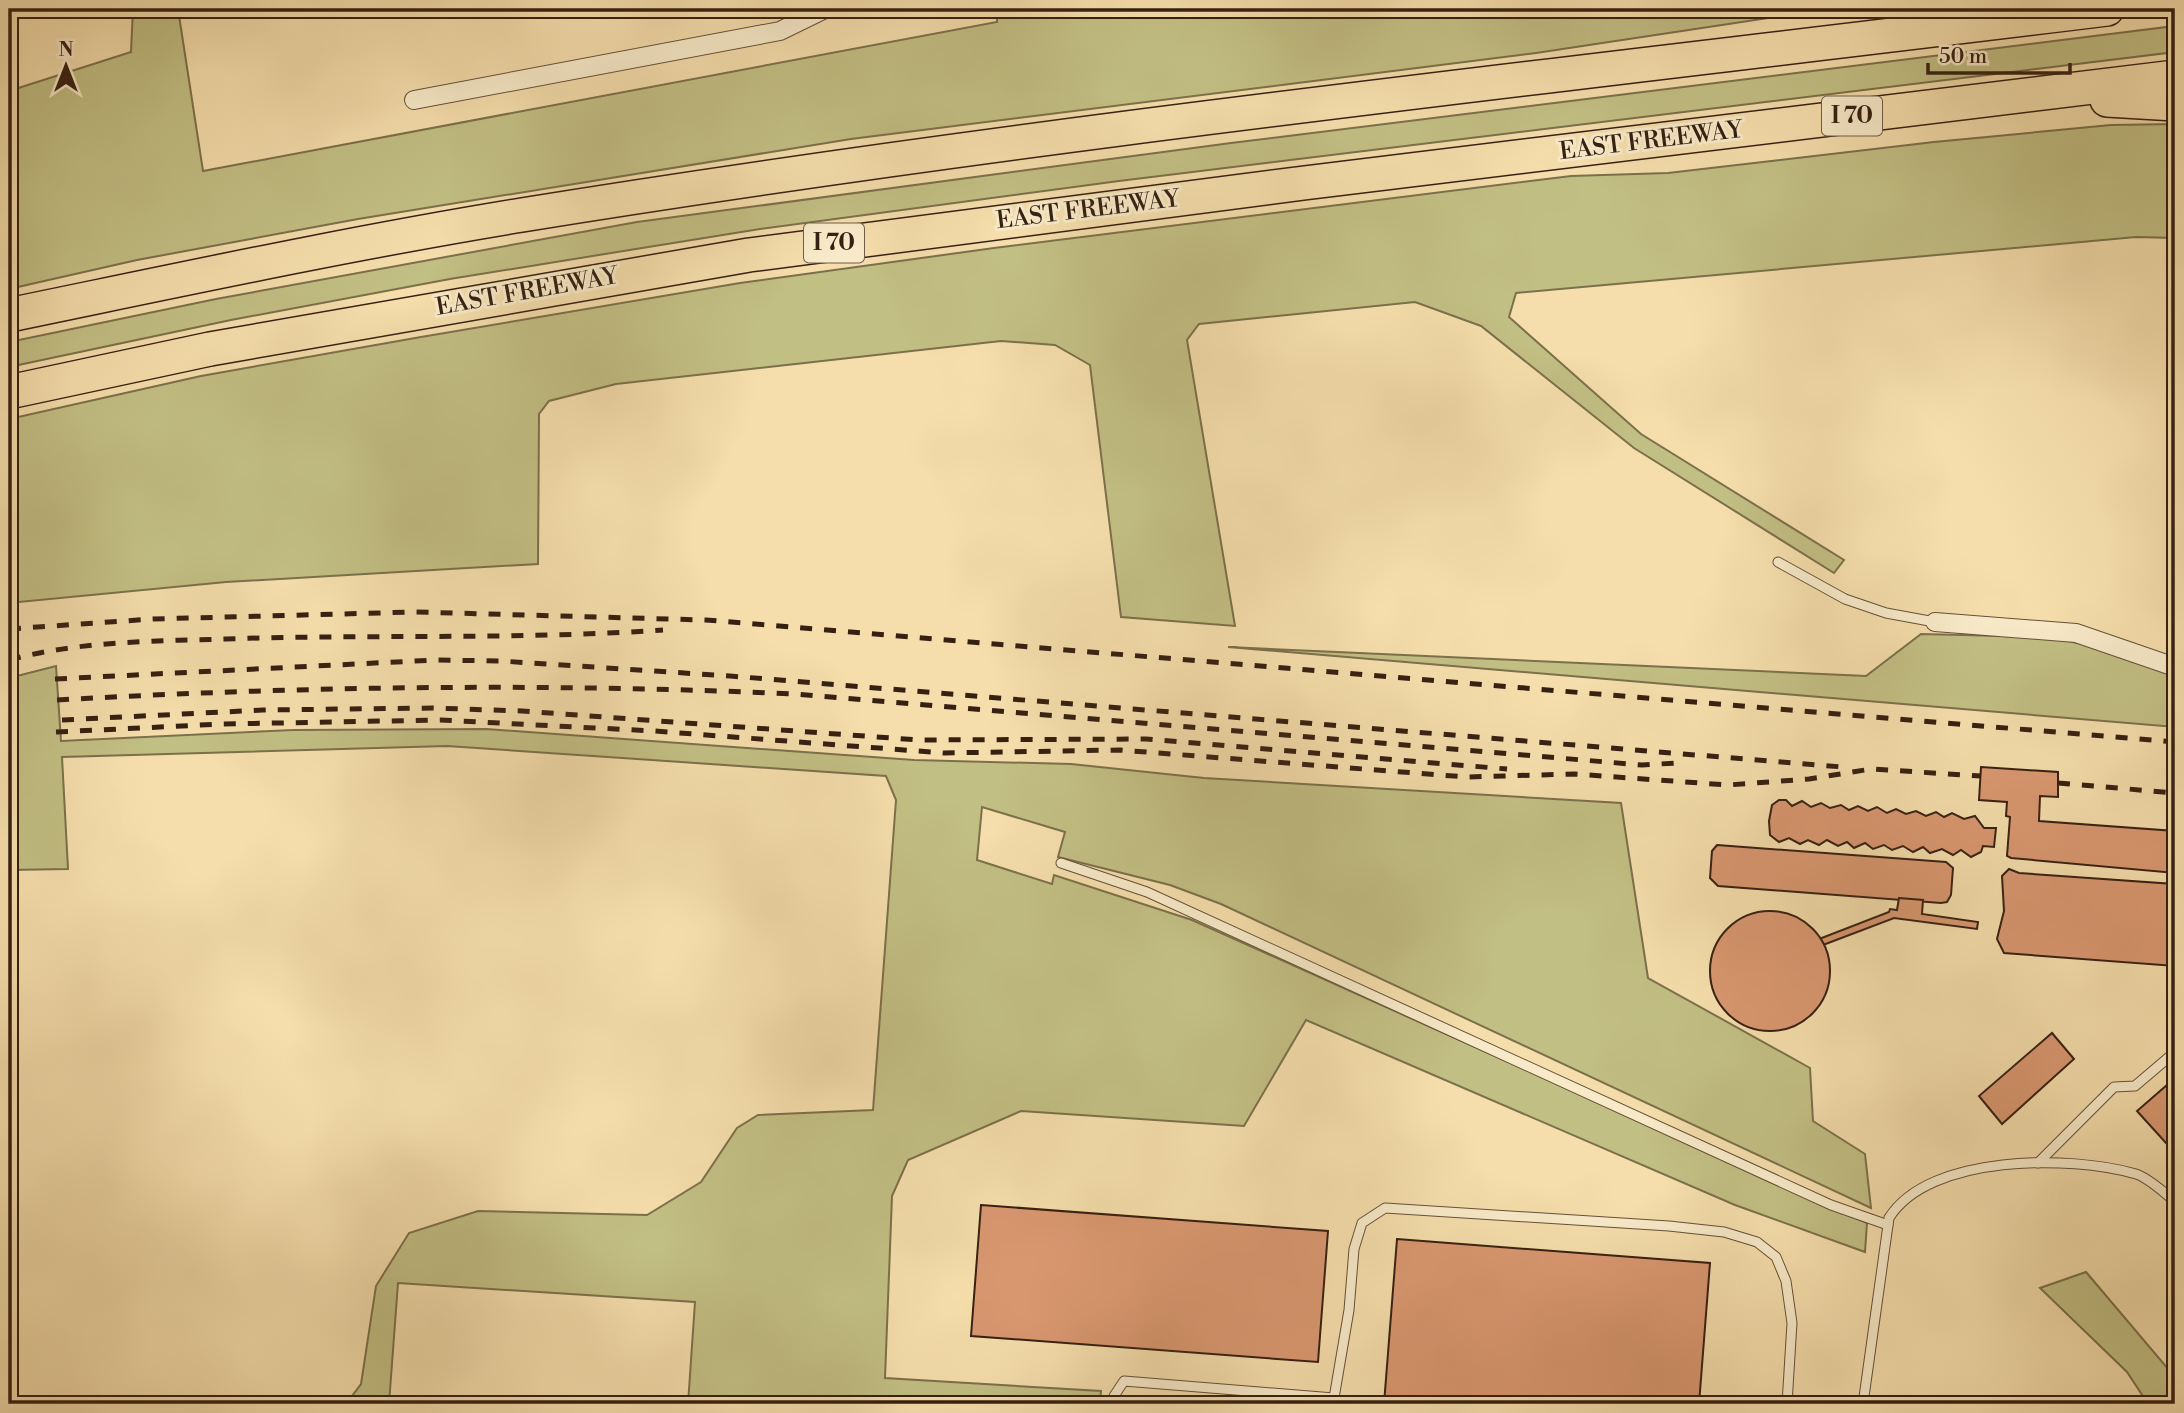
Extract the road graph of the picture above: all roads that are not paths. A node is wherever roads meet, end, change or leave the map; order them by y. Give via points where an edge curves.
1 (825, 9) edge
2 (2006, 9) edge
3 (2107, 9) edge
4 (1722, 57) junction
5 (2175, 77) edge
6 (2038, 95) junction
7 (414, 100) dead end
8 (2175, 104) edge
9 (9, 315) edge
10 (9, 392) edge
11 (1778, 562) dead end
12 (1935, 622) joint
13 (2175, 667) edge
14 (1061, 863) dead end
15 (9, 964) edge
16 (9, 971) edge
17 (2175, 1052) edge
18 (2038, 1163) junction
19 (2175, 1201) edge
20 (1888, 1225) junction
21 (1334, 1401) edge
22 (1113, 1404) edge
23 (1787, 1404) edge
24 (1863, 1404) edge

1 - 7 street via 780,31
2 - 4 highway
3 - 4 highway
4 - 9 highway via 1157,125 680,190 338,248
5 - 6 highway, EAST FREEWAY / I 70
6 - 8 highway
6 - 10 highway, EAST FREEWAY / I 70 via 749,255 224,346
11 - 12 lane via 1845,599
12 - 13 street via 2076,633
14 - 20 lane via 1147,892 1831,1205
15 - 16 lane
17 - 18 lane via 2135,1086 2114,1087
18 - 19 lane via 2138,1174
18 - 20 lane via 1987,1167 1926,1185 1898,1203
20 - 24 lane
21 - 22 lane via 1124,1381
21 - 23 lane via 1354,1249 1362,1223 1385,1208 1669,1226 1724,1232 1757,1242 1776,1257 1786,1282 1792,1323

